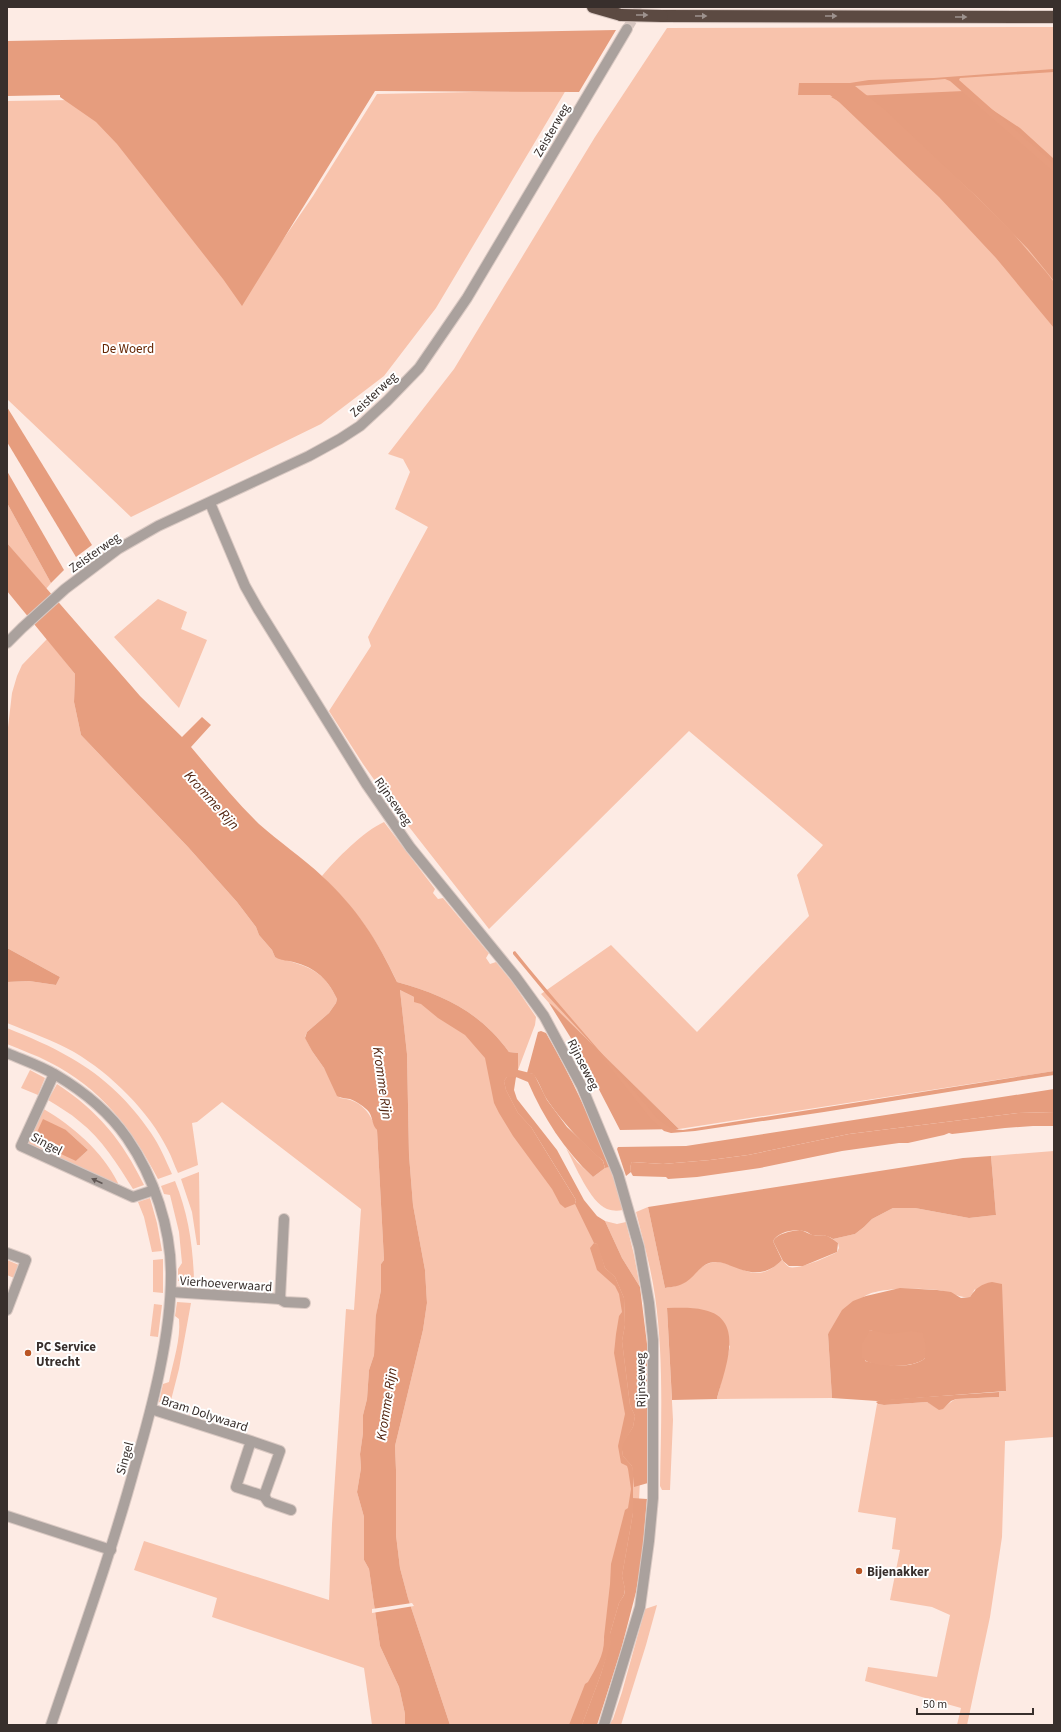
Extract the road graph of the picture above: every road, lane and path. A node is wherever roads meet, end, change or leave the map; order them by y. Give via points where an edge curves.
1 (593, 7) edge
2 (1054, 17) edge
3 (627, 29) tunnel mouth
4 (210, 503) junction
5 (7, 643) edge
6 (7, 1053) edge
7 (54, 1074) junction
8 (154, 1190) junction
9 (284, 1219) dead end
10 (7, 1253) edge
11 (171, 1292) junction
12 (280, 1299) junction
13 (305, 1303) dead end
14 (7, 1310) edge
15 (151, 1409) junction
16 (251, 1441) junction
17 (264, 1496) junction
18 (291, 1510) dead end
19 (7, 1516) edge
20 (111, 1550) junction
21 (51, 1725) edge
22 (604, 1725) edge

1 -> 2 highway, bridge via 621,15 662,16
3 - 4 street, Zeisterweg via 467,298 419,368 360,426 340,439
4 - 5 street, Zeisterweg via 158,526 118,549 60,593
4 - 22 street, Rijnseweg via 245,586 367,785 410,847 515,976 544,1016 585,1092 618,1174 639,1248 650,1311 653,1340 653,1498 640,1607
6 - 7 street, Singel
7 - 8 street, Singel via 79,1090 116,1124 141,1162
8 -> 7 street, Singel via 133,1197 20,1146
8 - 11 street, Singel via 168,1242
9 - 12 street, Vierhoeverwaard
10 - 14 street via 26,1260
11 - 12 street, Vierhoeverwaard
11 - 15 street, Singel
12 - 13 street, Vierhoeverwaard via 285,1302
15 - 16 street, Bram Dolywaard
15 - 20 street, Singel
16 - 17 street, Bram Dolywaard via 236,1487
16 - 17 street, Bram Dolywaard via 280,1450
17 - 18 street, Bram Dolywaard via 268,1502
19 - 20 street
20 - 21 street, Singel

